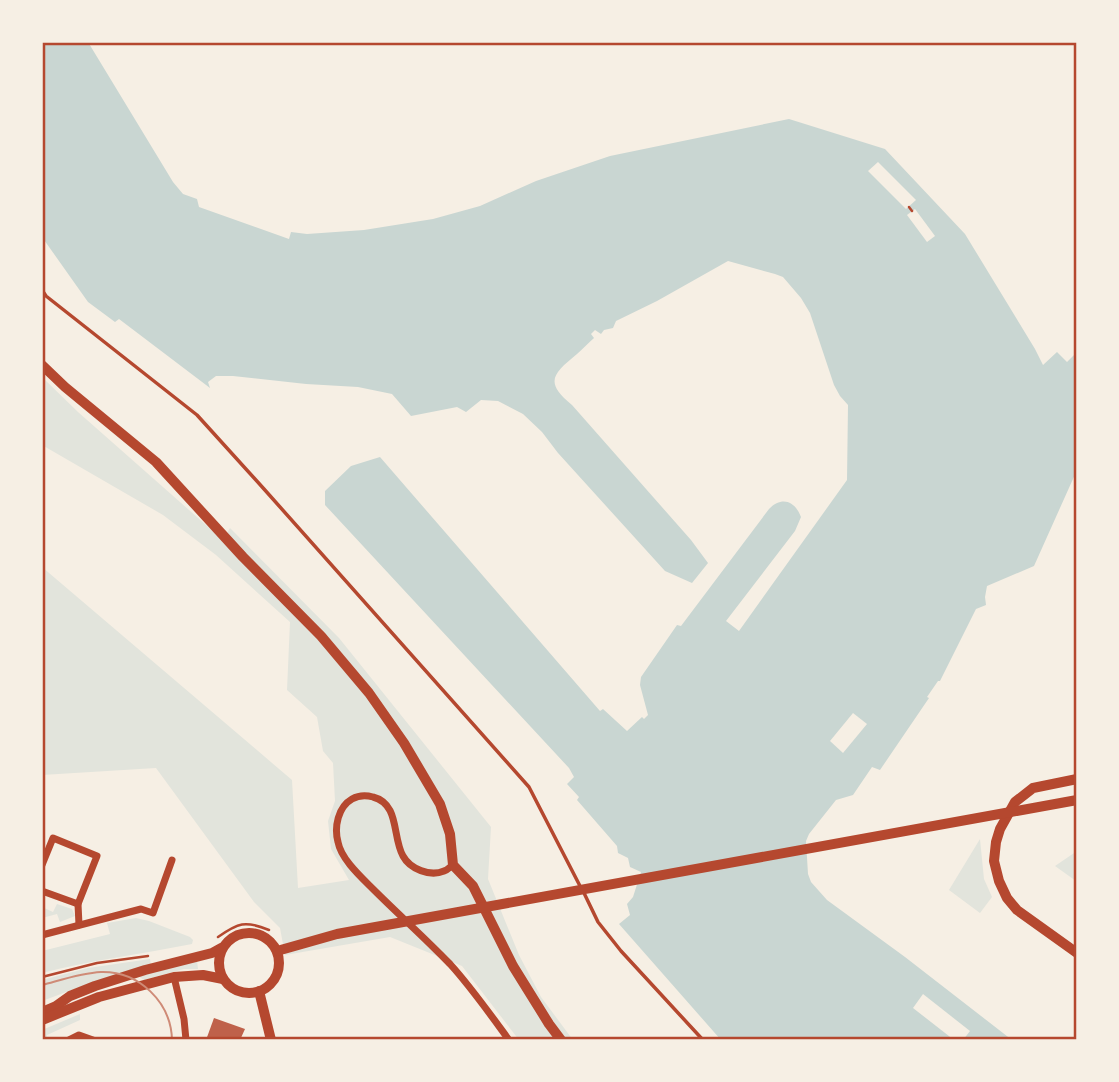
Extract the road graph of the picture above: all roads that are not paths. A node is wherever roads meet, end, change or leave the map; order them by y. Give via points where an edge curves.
1 (42, 290) edge
2 (42, 365) edge
3 (1077, 779) edge
4 (1077, 800) edge
5 (172, 860) dead end
6 (42, 865) edge
7 (453, 865) junction
8 (42, 891) edge
9 (78, 904) junction
10 (79, 925) junction
11 (42, 935) edge
12 (221, 948) junction
13 (277, 951) junction
14 (1077, 953) edge
15 (174, 977) junction
16 (223, 979) junction
17 (259, 991) junction
18 (70, 996) junction
19 (42, 1006) edge
20 (42, 1012) edge
21 (42, 1020) edge
22 (274, 1039) edge
23 (69, 1040) edge
24 (93, 1040) edge
25 (186, 1040) edge
26 (509, 1040) edge
27 (561, 1040) edge
28 (703, 1040) edge

1 - 28 lane via 197,415 529,787 598,922
2 - 7 street via 156,462 351,671 404,743 440,804 450,834
3 - 14 street via 1033,789 1015,802 1000,829 994,861 999,881 1017,910
4 - 13 main road via 337,934
5 - 10 street via 153,913 141,909
6 - 9 street via 53,838 97,856
7 - 26 street via 443,872 424,873 410,864 402,855 392,815 380,799 365,795 352,799 339,814 338,844 352,868 450,964
7 - 27 street via 473,886 513,966
8 - 9 street
9 - 10 street
10 - 11 street
12 - 13 main road via 235,935 252,932 272,942
12 - 16 main road via 218,964
12 - 18 main road
13 - 17 main road via 277,975
15 - 16 main road
15 - 21 main road via 99,997
15 - 25 street
16 - 17 main road via 239,991
17 - 22 street
18 - 19 main road
18 - 20 main road
23 - 24 street via 79,1035

